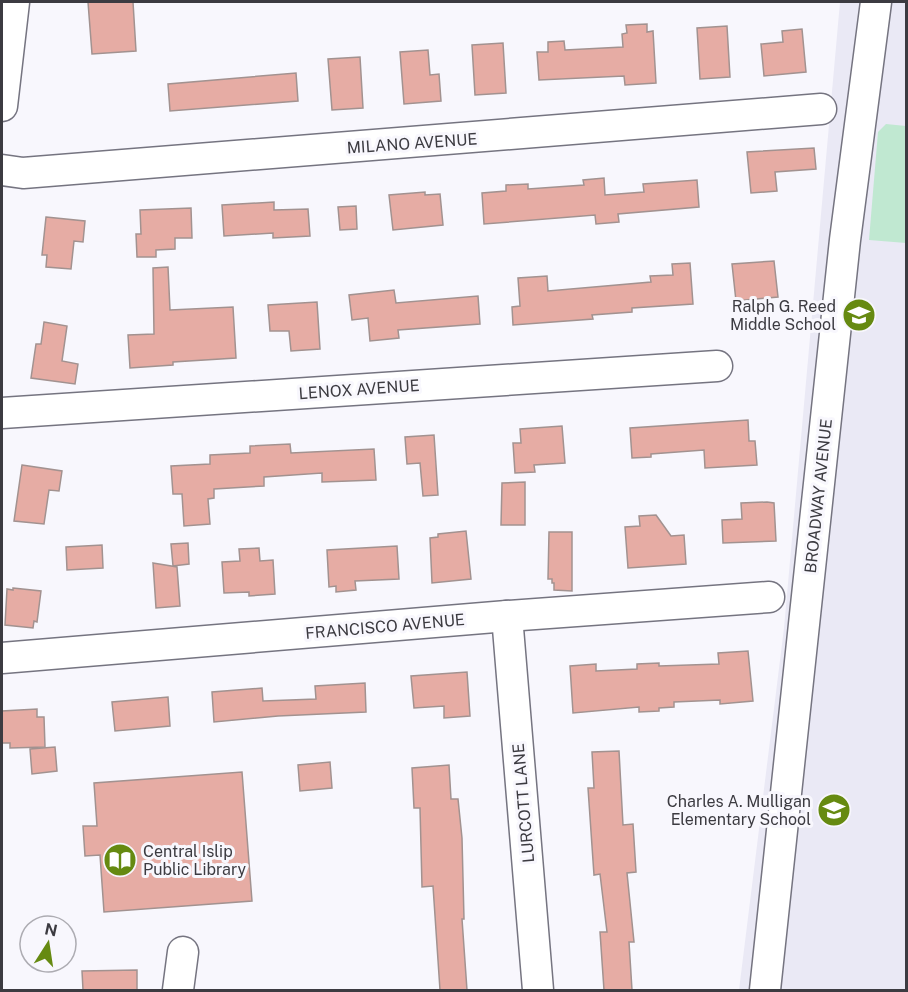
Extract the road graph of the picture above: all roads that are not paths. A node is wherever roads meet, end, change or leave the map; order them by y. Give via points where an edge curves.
1 (14, 2) edge
2 (876, 2) edge
3 (2, 106) edge
4 (822, 109) dead end
5 (2, 170) edge
6 (717, 366) dead end
7 (2, 413) edge
8 (769, 597) dead end
9 (507, 616) junction
10 (2, 658) edge
11 (183, 952) dead end
12 (178, 990) edge
13 (538, 990) edge
14 (765, 990) edge

1 - 3 street
2 - 14 street, BROADWAY AVENUE via 845,240
4 - 5 street, MILANO AVENUE via 23,173
6 - 7 street, LENOX AVENUE
8 - 9 street, FRANCISCO AVENUE
9 - 10 street, FRANCISCO AVENUE
9 - 13 street, LURCOTT LANE
11 - 12 street

